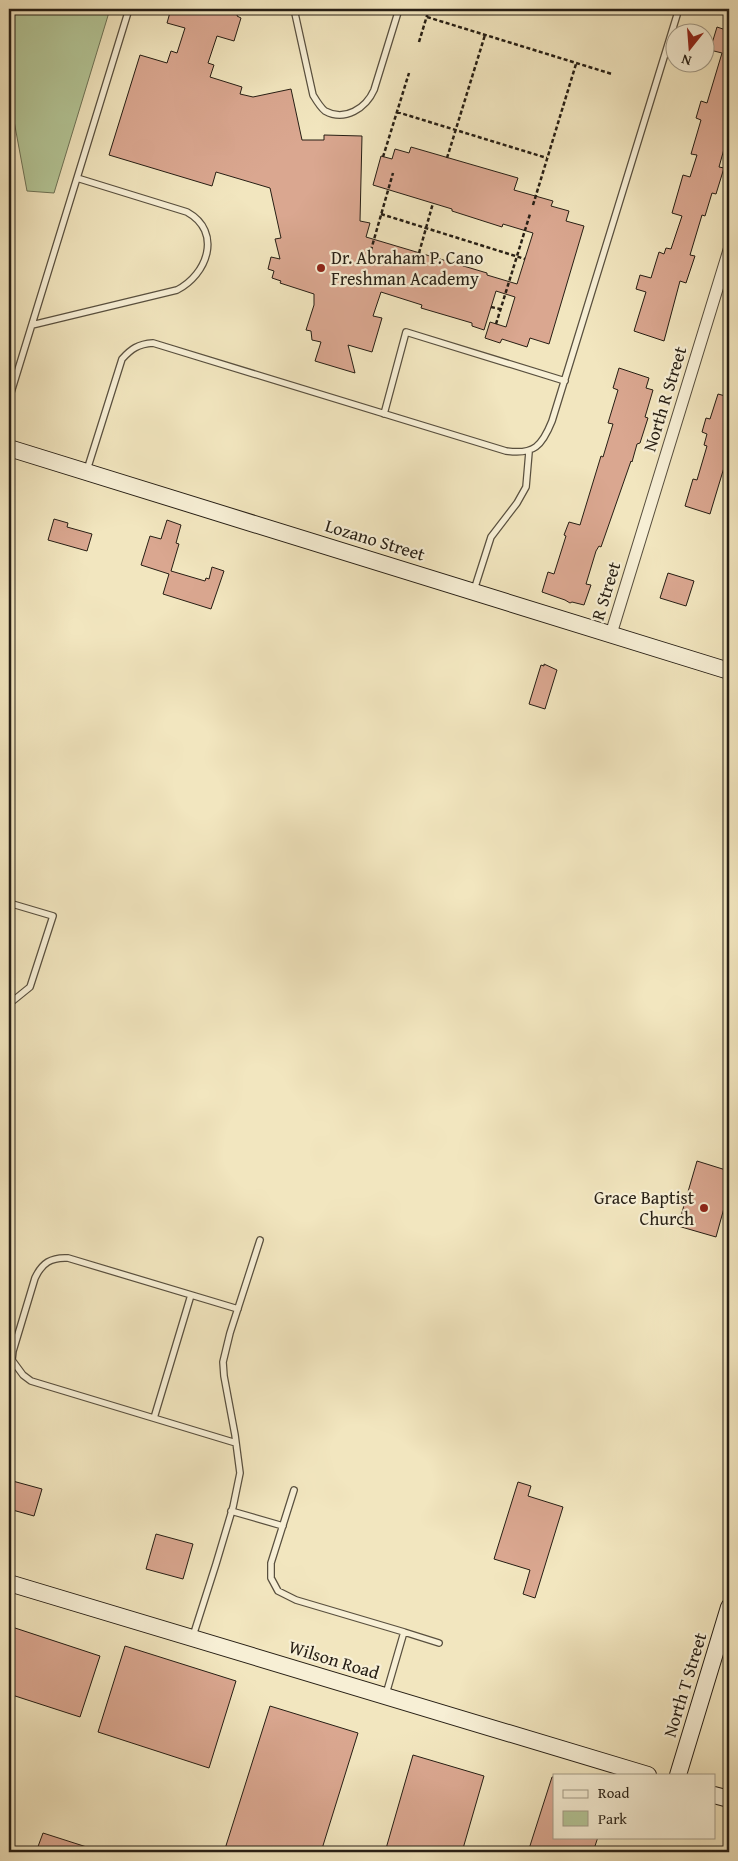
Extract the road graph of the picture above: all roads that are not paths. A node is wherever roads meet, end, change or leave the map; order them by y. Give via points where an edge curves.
1 (129, 9) edge
2 (294, 9) edge
3 (399, 9) edge
4 (677, 9) edge
5 (77, 178) junction
6 (729, 250) edge
7 (32, 325) junction
8 (565, 381) junction
9 (9, 399) edge
10 (384, 414) junction
11 (9, 448) edge
12 (529, 452) junction
13 (86, 472) junction
14 (634, 559) joint
15 (473, 592) junction
16 (611, 634) junction
17 (729, 671) edge
18 (9, 903) edge
19 (9, 1004) edge
20 (260, 1240) dead end
21 (191, 1295) junction
22 (238, 1309) junction
23 (154, 1418) junction
24 (236, 1443) junction
25 (294, 1490) dead end
26 (232, 1511) junction
27 (282, 1526) junction
28 (9, 1583) edge
29 (729, 1607) edge
30 (404, 1632) junction
31 (192, 1638) junction
32 (439, 1643) dead end
33 (385, 1696) junction
34 (645, 1774) edge
35 (678, 1774) edge
36 (716, 1796) edge
37 (729, 1799) edge

1 - 5 lane
2 - 3 lane via 313,95 326,111 336,114 360,109 370,100
4 - 8 lane
5 - 7 lane
5 - 7 lane via 196,217 208,236 206,257 195,278 177,290
6 - 14 street, North R Street
7 - 9 lane
8 - 10 lane via 406,332
8 - 12 lane via 549,430 538,447
10 - 12 lane via 506,451
10 - 13 lane via 153,343 145,344 129,351 122,359
11 - 13 street, Lozano Street
12 - 15 lane via 526,487 491,537
13 - 15 street, Lozano Street
14 - 16 street, R Street
15 - 16 street, Lozano Street
16 - 17 street, Lozano Street
18 - 19 lane via 52,916 30,987
20 - 22 lane
21 - 22 lane
21 - 23 lane
21 - 23 lane via 68,1258 58,1258 40,1268 35,1278 13,1351 12,1360 16,1368 32,1380
22 - 24 lane via 223,1362
23 - 24 lane
24 - 26 lane via 240,1473
25 - 27 lane
26 - 27 lane
26 - 31 lane
27 - 30 lane via 270,1572 274,1585 282,1594
28 - 31 street, Wilson Road
29 - 35 street, North T Street
30 - 32 lane
30 - 33 lane
31 - 33 street, Wilson Road
33 - 34 street, Wilson Road
36 - 37 street

